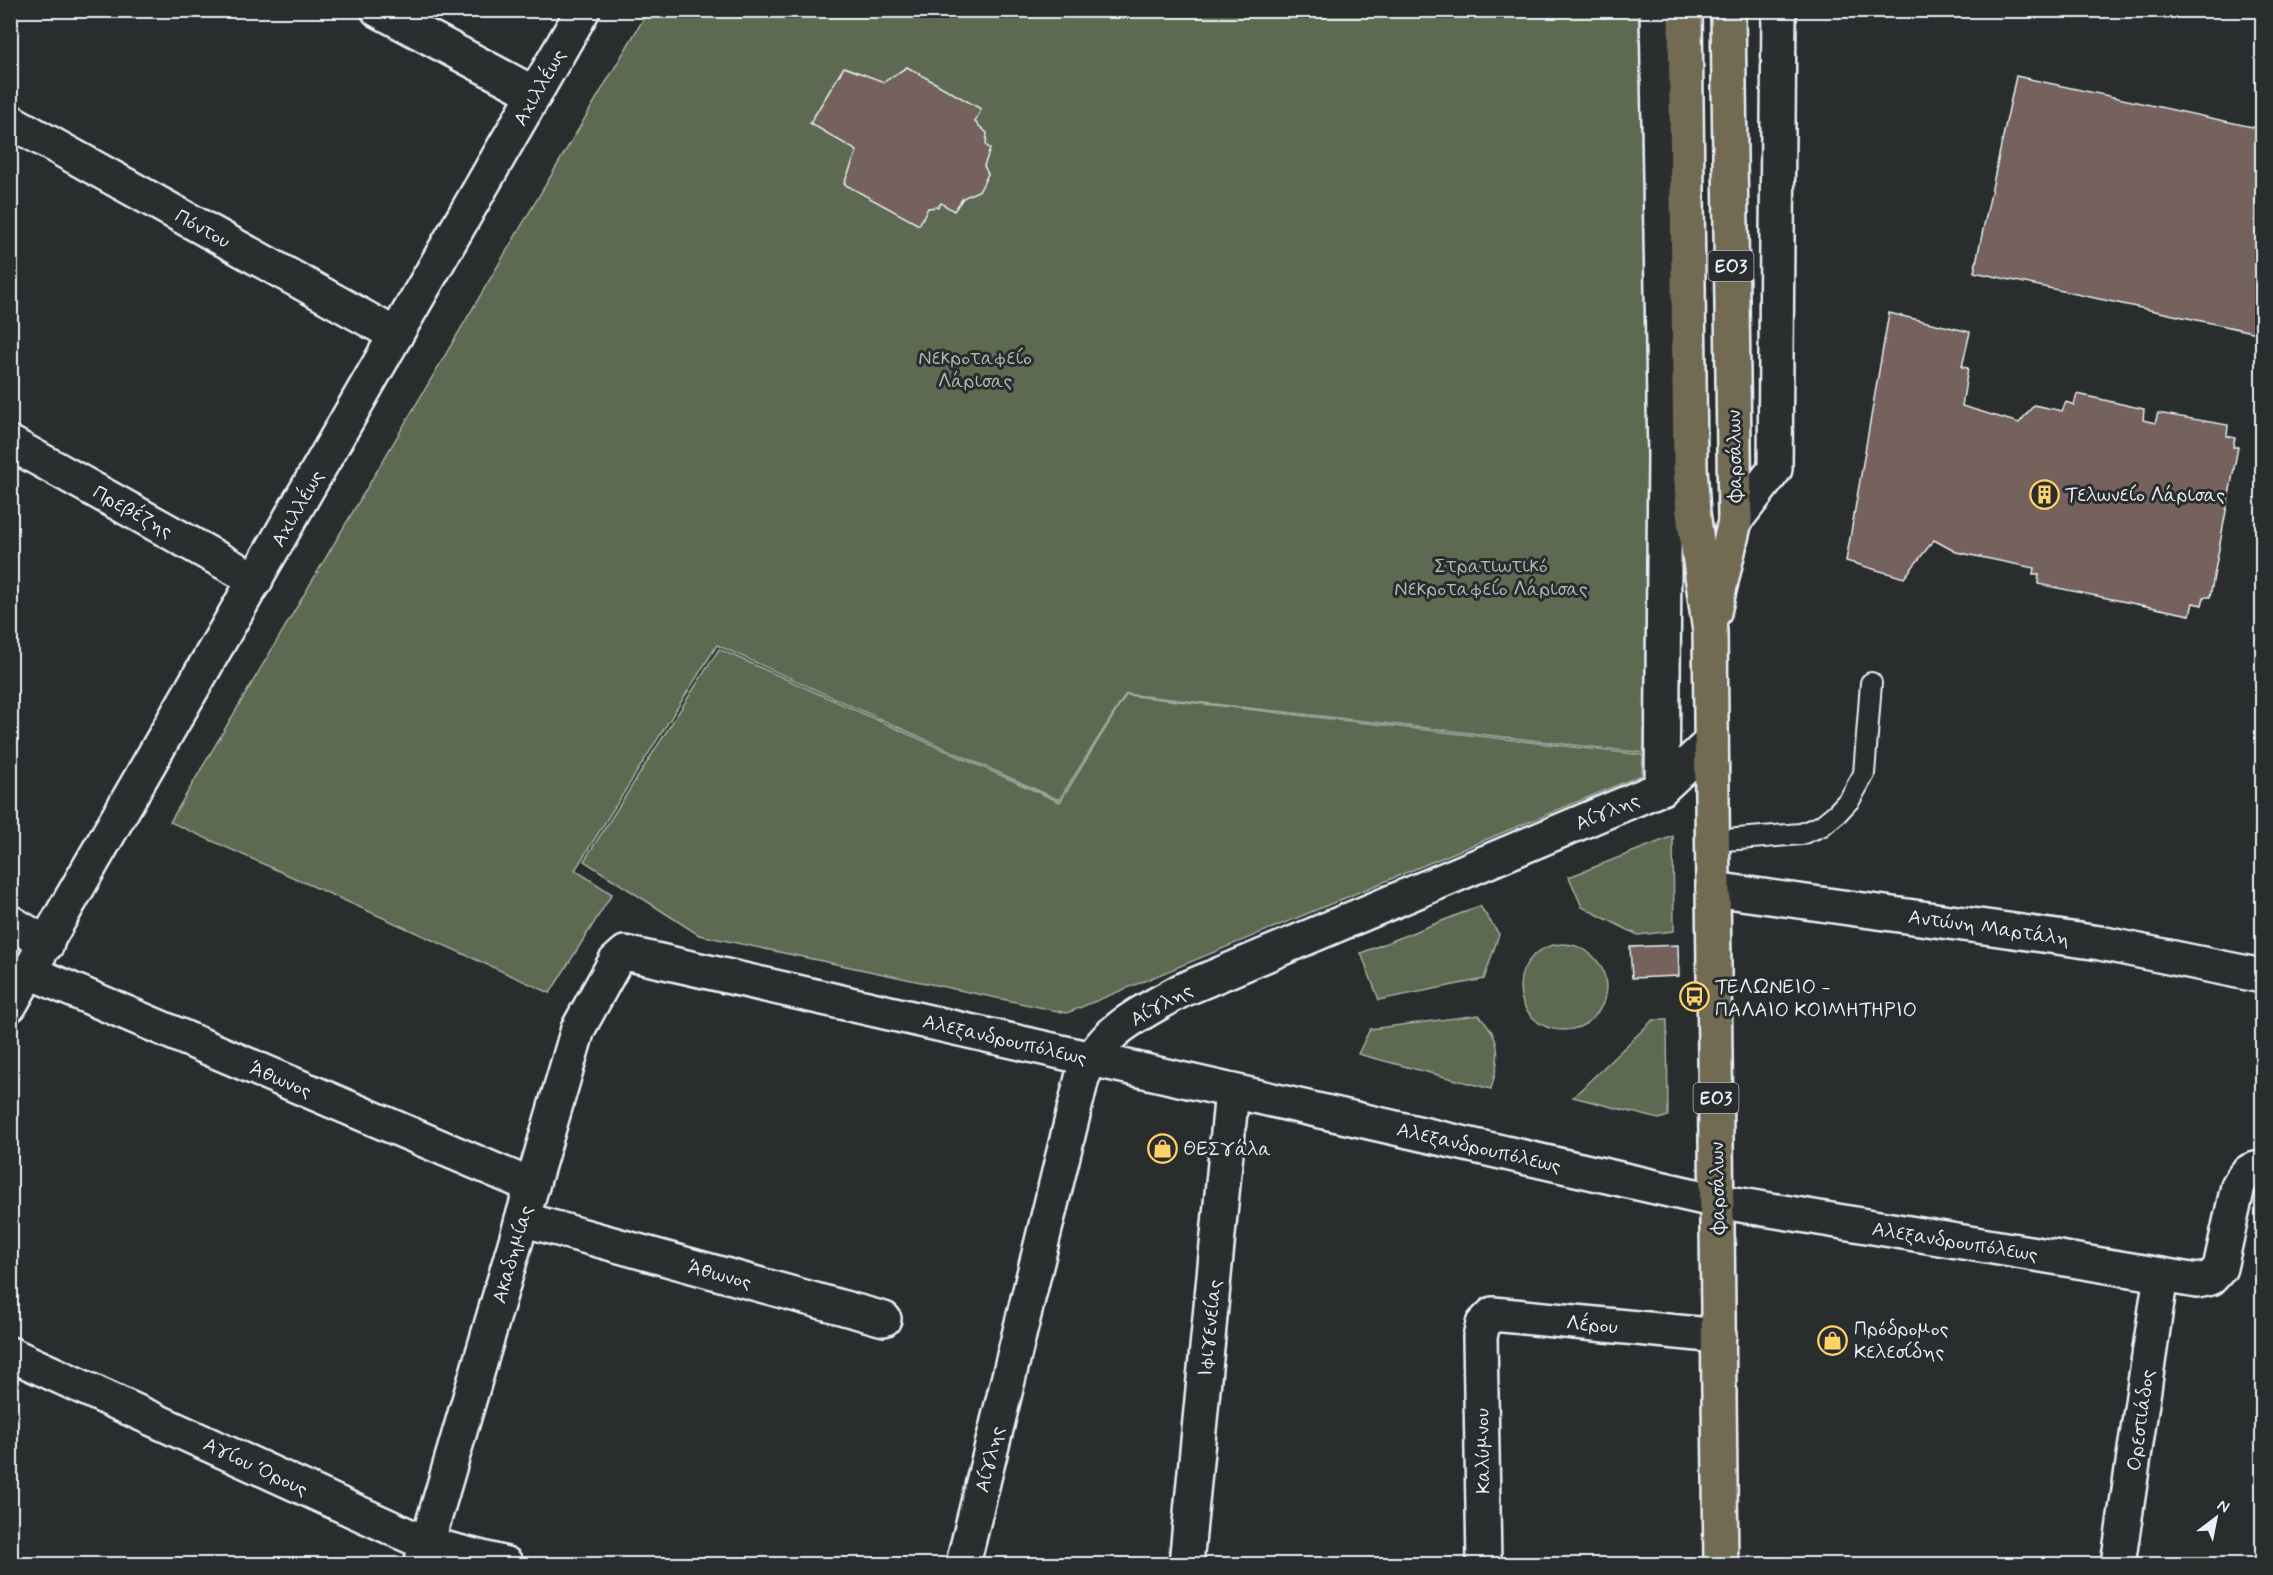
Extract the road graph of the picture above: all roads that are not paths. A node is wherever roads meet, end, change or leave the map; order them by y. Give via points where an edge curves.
1 (378, 10) edge
2 (583, 10) edge
3 (1657, 10) edge
4 (1685, 10) edge
5 (1728, 10) edge
6 (1779, 10) edge
7 (534, 94) junction
8 (10, 121) edge
9 (396, 335) junction
10 (10, 443) edge
11 (1735, 521) junction
12 (256, 579) junction
13 (1710, 631) junction
14 (1871, 683) dead end
15 (1711, 742) junction
16 (1662, 788) junction
17 (1712, 841) junction
18 (1713, 889) junction
19 (10, 922) edge
20 (47, 944) junction
21 (625, 953) joint
22 (30, 972) junction
23 (2262, 976) edge
24 (10, 1005) edge
25 (1090, 1059) junction
26 (1232, 1091) junction
27 (2262, 1169) edge
28 (532, 1186) junction
29 (1717, 1201) junction
30 (522, 1219) junction
31 (2161, 1275) junction
32 (884, 1319) dead end
33 (1719, 1336) junction
34 (1480, 1337) joint
35 (10, 1354) edge
36 (424, 1554) edge
37 (506, 1564) edge
38 (963, 1564) edge
39 (1186, 1564) edge
40 (1484, 1564) edge
41 (1721, 1564) edge
42 (2118, 1564) edge

1 - 7 street
2 - 7 street, Αχιλλέως
3 - 16 street via 1665,455
4 - 13 main road, ΕΟ3 via 1690,467
5 - 11 main road, Φαρσάλων / ΕΟ3
6 - 11 street, Φαρσάλων via 1775,469
7 - 9 street, Αχιλλέως
8 - 9 street, Πόντου
9 - 12 street, Αχιλλέως
10 - 12 street, Πρεβέζης
11 - 13 main road, ΕΟ3
12 - 20 street, Αχιλλέως
13 - 15 main road, Φαρσάλων / ΕΟ3
14 - 17 lane via 1864,774 1837,813 1821,826 1801,834
15 - 16 street, Αίγλης
15 - 17 main road, Φαρσάλων / ΕΟ3
16 - 25 street, Αίγλης via 1179,991 1110,1033
17 - 18 main road, Φαρσάλων / ΕΟ3
18 - 23 street, Αντώνη Μαρτάλη via 2100,943
18 - 29 main road, Φαρσάλων / ΕΟ3
19 - 20 street
20 - 22 street, Αχιλλέως
21 - 25 street, Αλεξανδρουπόλεως
21 - 28 street, Ακαδημίας via 615,962 578,1029
22 - 24 street, Αχιλλέως
22 - 28 street, Άθωνος
25 - 26 street, Αλεξανδρουπόλεως
25 - 38 street, Αίγλης via 1082,1078
26 - 29 street, Αλεξανδρουπόλεως
26 - 39 street, Ιφιγενείας
27 - 31 street, Αλεξανδρουπόλεως via 2245,1174 2238,1186 2220,1268 2211,1278 2198,1281
28 - 30 street, Ακαδημίας
29 - 31 street, Αλεξανδρουπόλεως
29 - 33 main road, Φαρσάλων / ΕΟ3
30 - 32 street, Άθωνος
30 - 36 street, Ακαδημίας
31 - 42 street, Ορεστιάδος
33 - 34 street, Λέρου via 1492,1314 1483,1324
33 - 41 main road, Φαρσάλων / ΕΟ3
34 - 40 street, Καλύμνου
35 - 36 street, Αγίου Όρους
36 - 37 street, Αγίου Όρους

